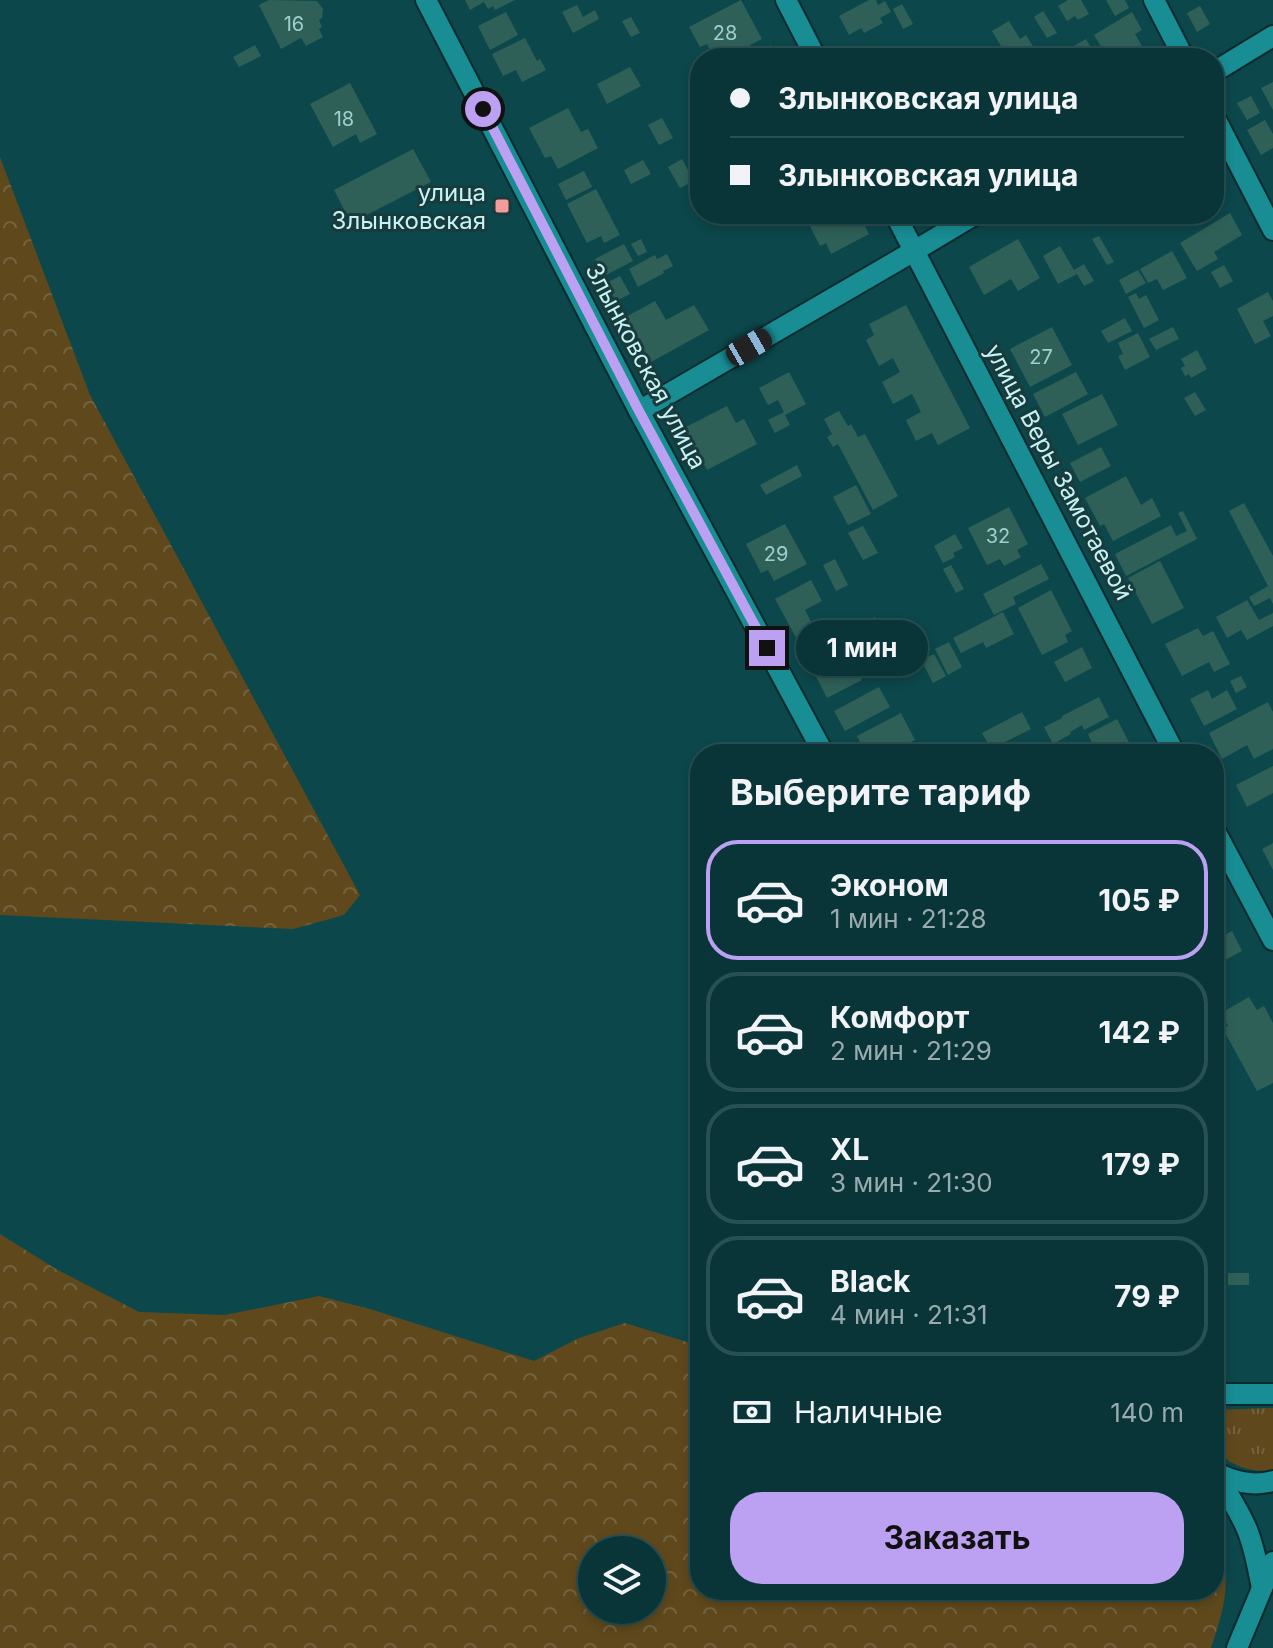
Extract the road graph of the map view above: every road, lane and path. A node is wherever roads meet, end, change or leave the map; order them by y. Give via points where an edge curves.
1 (426, 0) edge
2 (786, 0) edge
3 (1154, 0) edge
4 (1273, 36) edge
5 (811, 48) edge
6 (1179, 48) edge
7 (1224, 66) edge
8 (1224, 135) edge
9 (900, 224) edge
10 (959, 224) edge
11 (1273, 230) edge
12 (914, 251) junction
13 (639, 411) junction
14 (819, 744) edge
15 (1170, 744) edge
16 (1224, 848) edge
17 (1273, 940) edge
18 (1224, 1394) edge
19 (1273, 1394) edge
20 (1224, 1477) edge
21 (1273, 1481) edge
22 (1224, 1487) edge
23 (1273, 1562) edge
24 (1262, 1588) junction
25 (1237, 1648) edge

1 - 13 street, Злынковская улица
2 - 5 street
3 - 6 street
4 - 7 street
8 - 11 street
9 - 12 street, улица Веры Замотаевой
10 - 12 street
12 - 13 street
12 - 15 street, улица Веры Замотаевой
13 - 14 street, Злынковская улица
16 - 17 street
18 - 19 street
20 - 21 street via 1248,1484
22 - 24 street via 1247,1531
23 - 24 street
24 - 25 street

